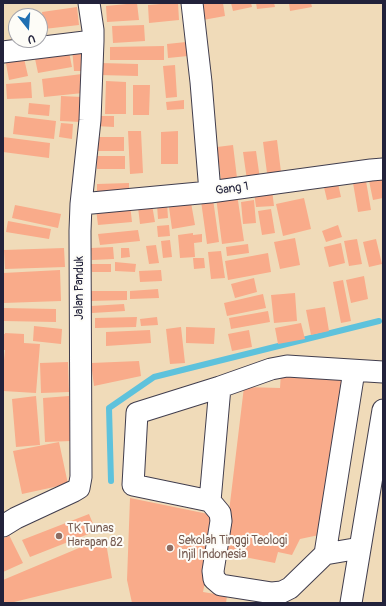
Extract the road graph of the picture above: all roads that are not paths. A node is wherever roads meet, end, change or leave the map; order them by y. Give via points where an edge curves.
1 (89, 3) edge
2 (192, 3) edge
3 (93, 41) junction
4 (3, 52) edge
5 (383, 169) edge
6 (210, 192) junction
7 (81, 204) junction
8 (354, 371) junction
9 (383, 372) edge
10 (220, 387) junction
11 (383, 410) edge
12 (210, 501) junction
13 (3, 526) edge
14 (360, 548) junction
15 (326, 554) junction
16 (246, 596) edge
17 (351, 603) edge

1 - 3 street, Jalan Panduk via 94,30
2 - 6 street
3 - 4 street
3 - 7 street, Jalan Panduk via 90,120
5 - 6 street, Gang 1
6 - 7 street, Gang 1
7 - 13 street, Jalan Panduk via 82,477 79,488
8 - 9 street
8 - 10 street via 286,366
8 - 15 street
10 - 12 street
10 - 12 street via 137,413 133,485
11 - 14 street
12 - 16 street via 220,513 221,521 214,579 221,585
14 - 15 street
14 - 17 street
15 - 16 street via 290,588 282,592

